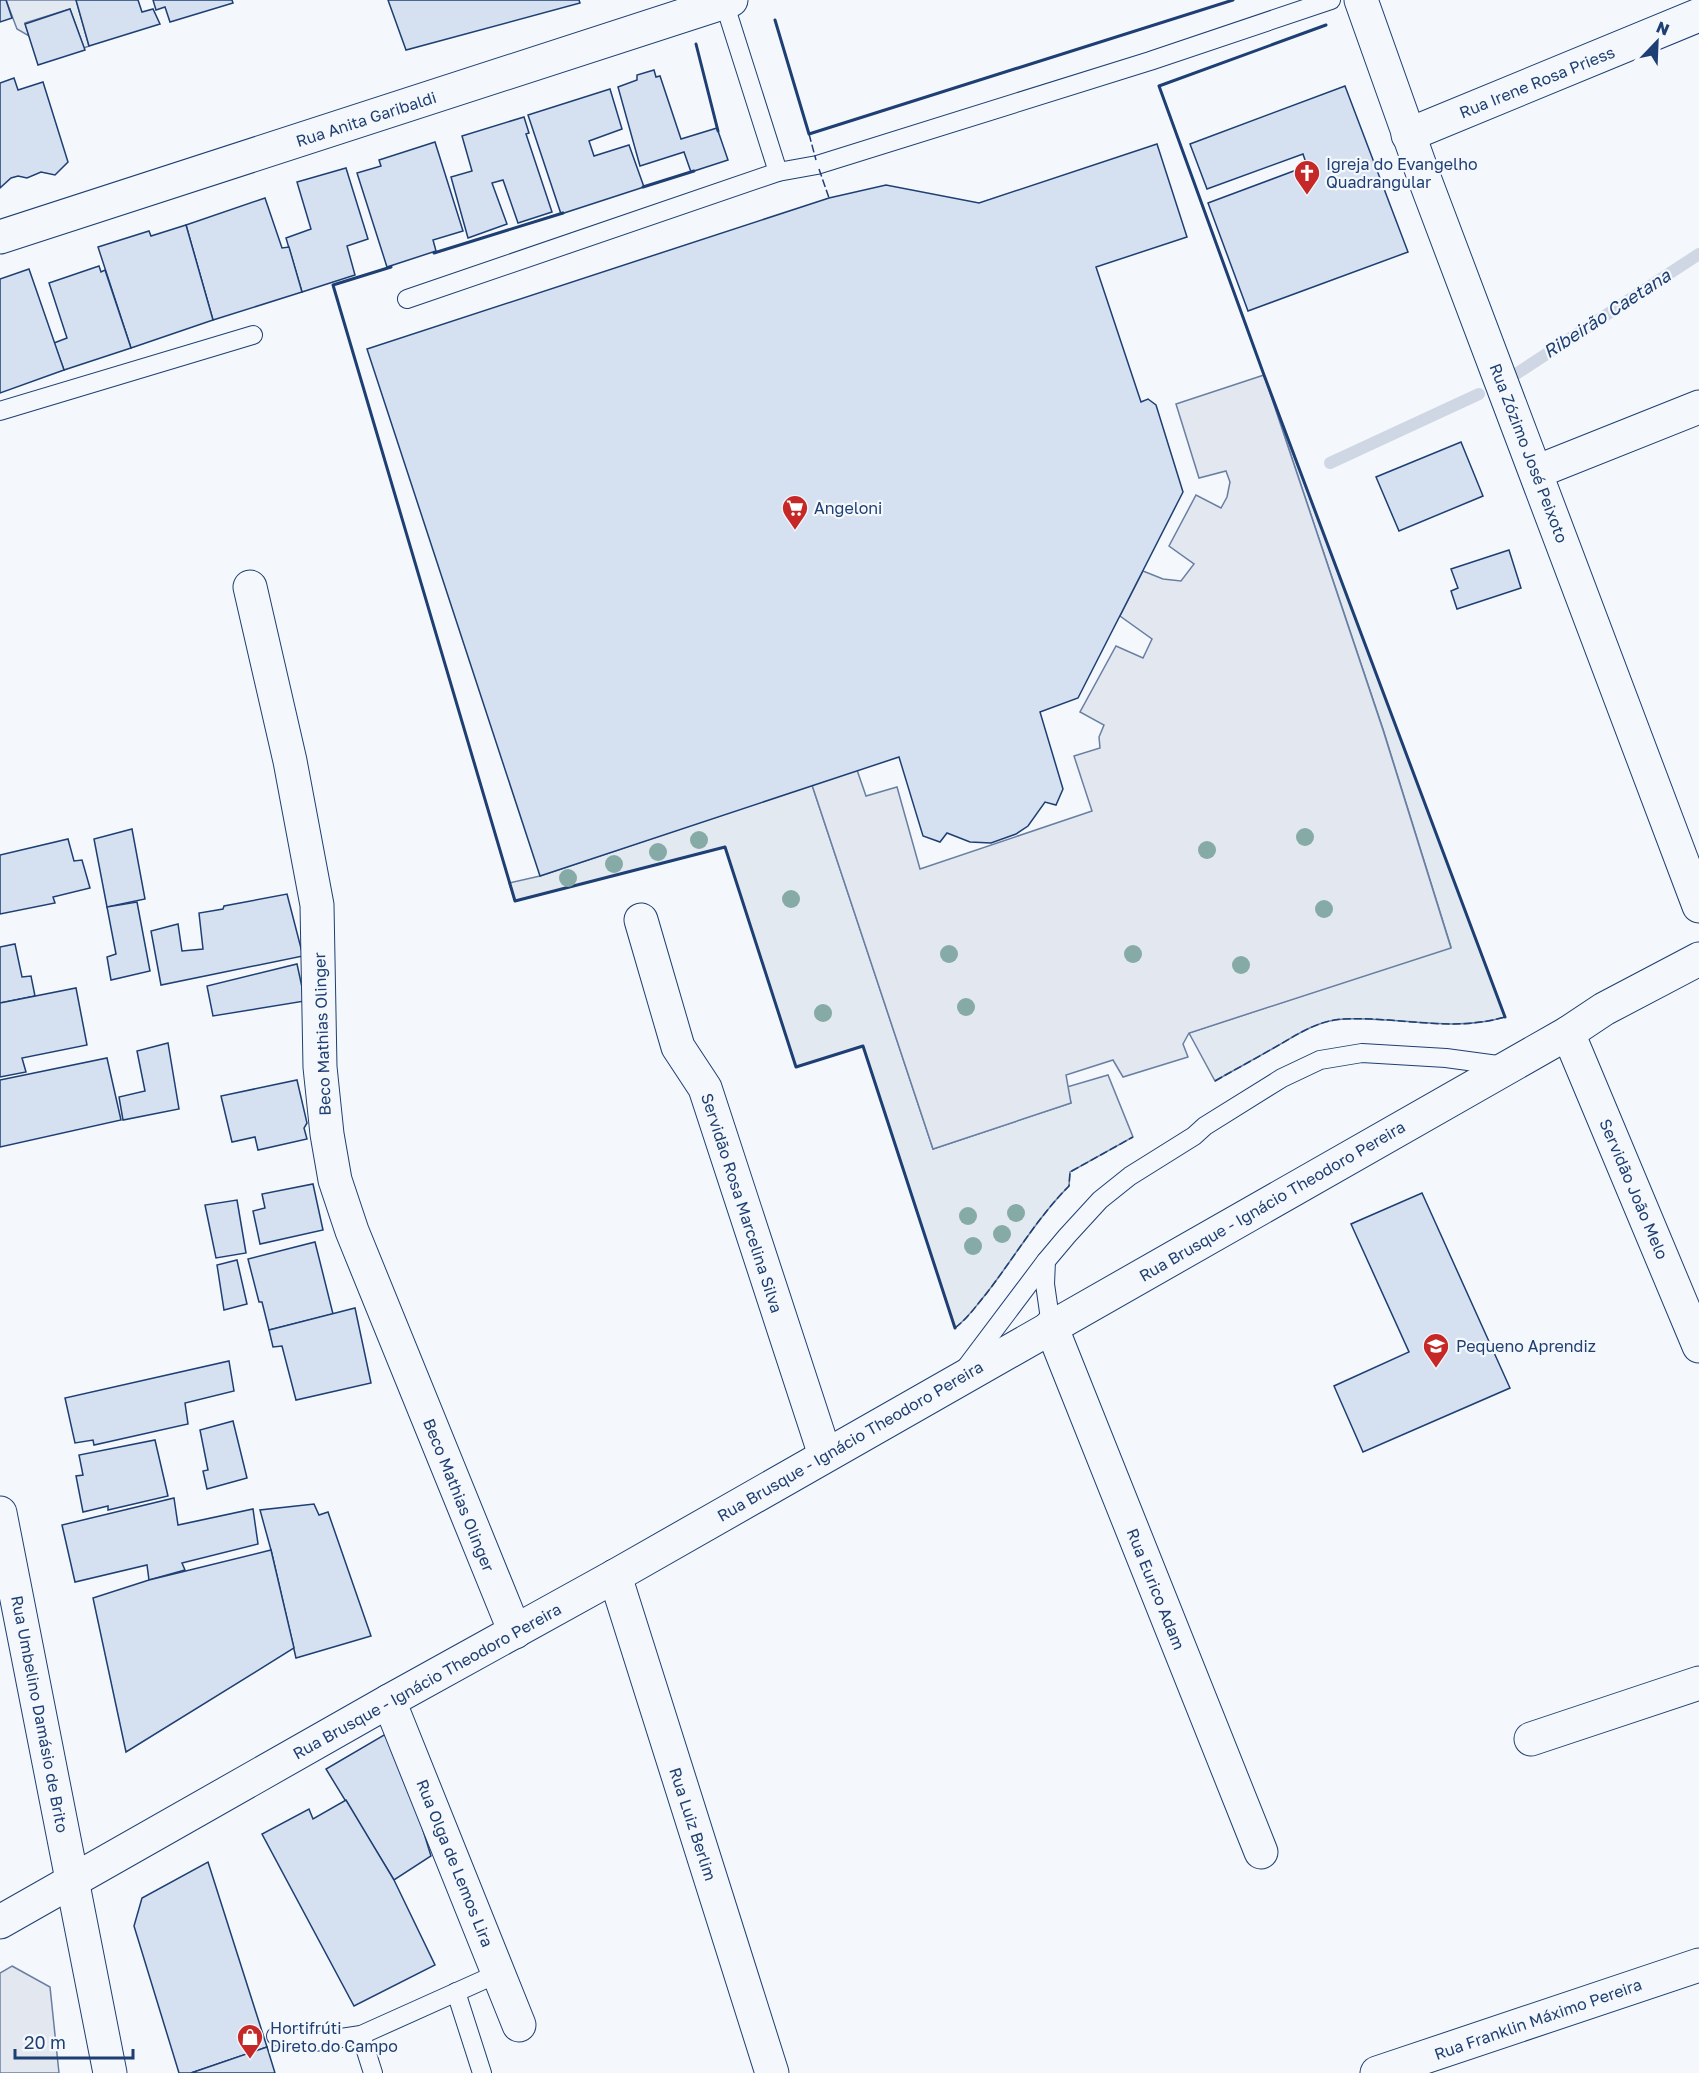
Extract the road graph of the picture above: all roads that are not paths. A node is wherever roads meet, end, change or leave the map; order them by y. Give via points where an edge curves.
1 (1331, 0) edge
2 (1361, 0) edge
3 (728, 1) edge
4 (1699, 15) edge
5 (1408, 135) junction
6 (777, 172) junction
7 (0, 237) edge
8 (407, 299) dead end
9 (253, 335) dead end
10 (1699, 407) edge
11 (0, 411) edge
12 (1536, 472) junction
13 (250, 587) dead end
14 (1699, 906) edge
15 (641, 920) dead end
16 (1699, 959) edge
17 (1568, 1033) junction
18 (1507, 1067) junction
19 (1046, 1262) junction
20 (1051, 1326) junction
21 (1699, 1346) edge
22 (954, 1382) junction
23 (825, 1455) junction
24 (0, 1513) edge
25 (615, 1576) junction
26 (515, 1632) junction
27 (1699, 1683) edge
28 (389, 1701) junction
29 (1531, 1739) dead end
30 (1262, 1852) dead end
31 (72, 1880) junction
32 (0, 1922) edge
33 (1699, 1965) edge
34 (499, 1973) junction
35 (456, 1992) junction
36 (519, 2025) dead end
37 (361, 2035) junction
38 (276, 2036) dead end
39 (110, 2073) edge
40 (373, 2073) edge
41 (482, 2073) edge
42 (772, 2073) edge
43 (1377, 2073) edge

1 - 6 lane via 917,134 817,165
2 - 5 street, Rua Zózimo José Peixoto
3 - 6 lane
3 - 7 street, Rua Anita Garibaldi
4 - 5 street, Rua Irene Rosa Priess
5 - 12 street, Rua Zózimo José Peixoto
6 - 8 lane
9 - 11 lane
10 - 12 street
12 - 14 street, Rua Zózimo José Peixoto
13 - 26 street, Beco Mathias Olinger via 317,904 320,1067 335,1180 352,1231
15 - 23 street, Servidão Rosa Marcelina Silva via 678,1047 705,1088
16 - 17 street, Rua Brusque - Ignácio Theodoro Pereira via 1604,1009
17 - 18 street, Rua Brusque - Ignácio Theodoro Pereira
17 - 21 street, Servidão João Melo
18 - 19 lane via 1446,1058 1362,1053 1320,1060 1282,1078 1130,1176 1100,1200
18 - 20 street, Rua Brusque - Ignácio Theodoro Pereira
19 - 20 lane
19 - 22 lane
20 - 22 street, Rua Brusque - Ignácio Theodoro Pereira
20 - 30 street, Rua Eurico Adam
22 - 23 street, Rua Brusque - Ignácio Theodoro Pereira
23 - 25 street, Rua Brusque - Ignácio Theodoro Pereira
24 - 31 street, Rua Umbelino Damásio de Brito
25 - 26 street, Rua Brusque - Ignácio Theodoro Pereira
25 - 42 street, Rua Luiz Berlim
26 - 28 street, Rua Brusque - Ignácio Theodoro Pereira
27 - 29 street
28 - 31 street, Rua Brusque - Ignácio Theodoro Pereira
28 - 34 street, Rua Olga de Lemos Lira
31 - 32 street, Rua Brusque - Ignácio Theodoro Pereira
31 - 39 street, Rua Umbelino Damásio de Brito
33 - 43 street, Rua Franklin Máximo Pereira
34 - 35 lane
34 - 36 street, Rua Olga de Lemos Lira
35 - 37 lane
35 - 41 lane
37 - 38 lane via 314,2042
37 - 40 lane

